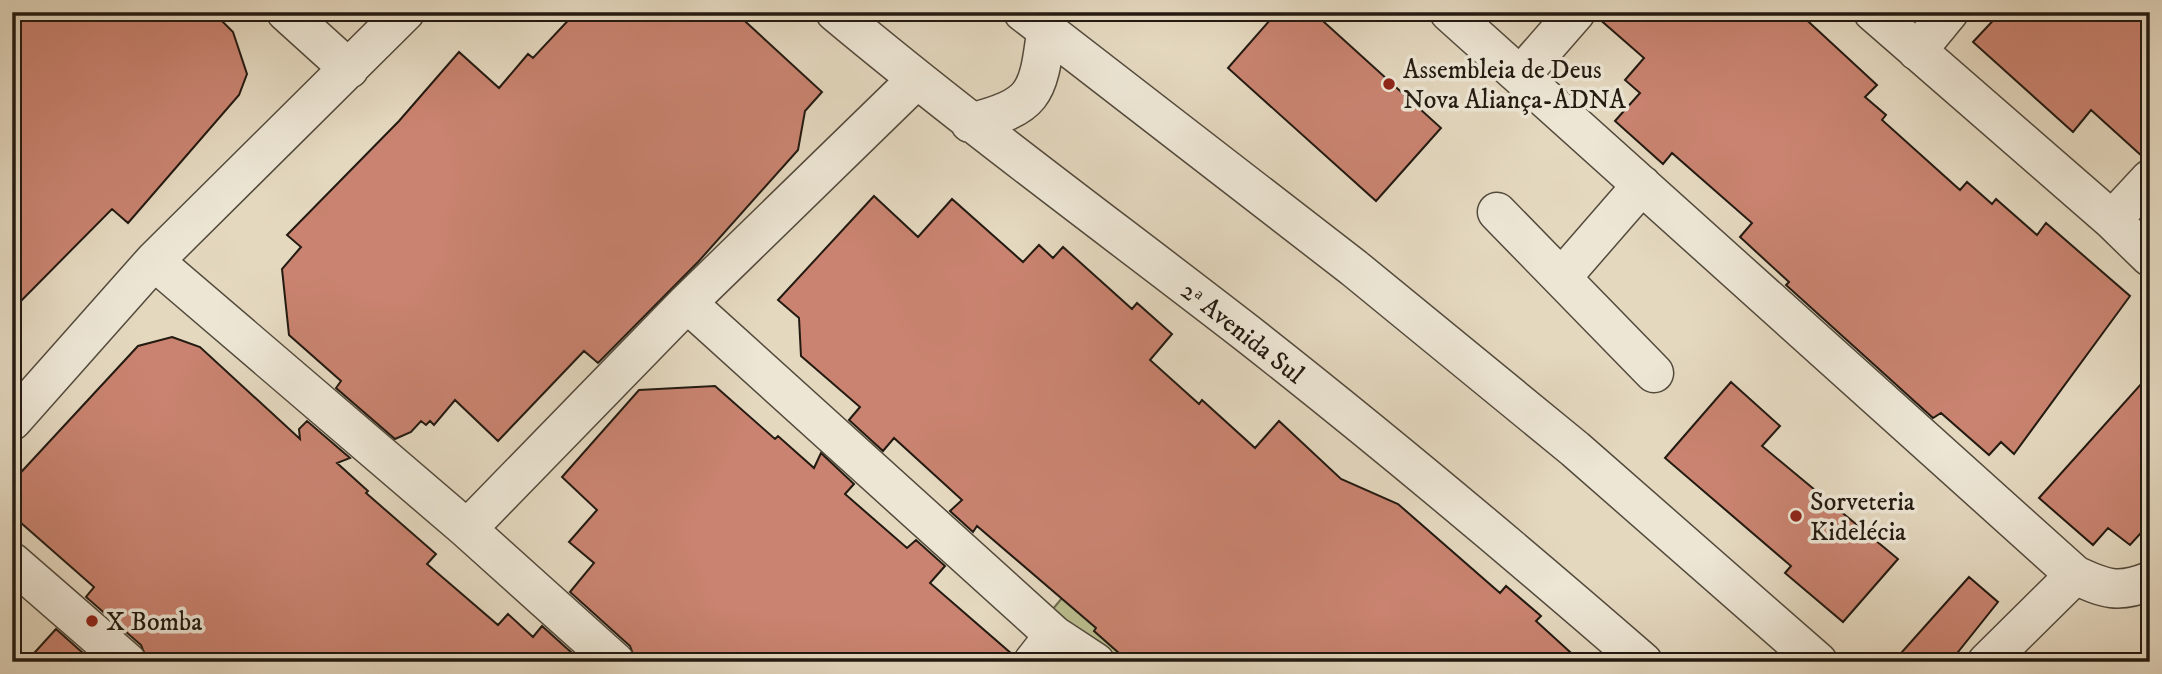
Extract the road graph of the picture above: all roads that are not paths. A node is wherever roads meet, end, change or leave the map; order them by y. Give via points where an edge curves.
1 (286, 12) edge
2 (405, 12) edge
3 (835, 12) edge
4 (1449, 12) edge
5 (1576, 12) edge
6 (1873, 12) edge
7 (1949, 12) edge
8 (1035, 22) edge
9 (1917, 51) junction
10 (349, 69) junction
11 (1521, 75) junction
12 (916, 80) junction
13 (970, 123) junction
14 (2150, 178) edge
15 (1642, 185) junction
16 (1497, 212) dead end
17 (2112, 220) junction
18 (2150, 257) edge
19 (154, 261) junction
20 (1562, 276) junction
21 (687, 303) junction
22 (1654, 373) dead end
23 (12, 421) edge
24 (467, 529) junction
25 (12, 562) edge
26 (2075, 575) junction
27 (2150, 580) edge
28 (1043, 648) edge
29 (127, 662) edge
30 (615, 662) edge
31 (1095, 662) edge
32 (1643, 662) edge
33 (1818, 662) edge
34 (1987, 662) edge

1 - 10 street
2 - 10 street
3 - 12 street, 2ᵃ Avenida Sul
4 - 11 street
5 - 11 street
6 - 9 street
7 - 9 street
8 - 13 street via 1040,80 1025,101 1005,114
8 - 33 street via 1375,285 1576,449
9 - 17 street
10 - 19 street
11 - 15 street
12 - 13 street, 2ᵃ Avenida Sul
12 - 21 street
13 - 32 street, 2ᵃ Avenida Sul via 1248,334 1465,508
14 - 17 street
15 - 20 street
15 - 26 street
16 - 20 street
17 - 18 street
19 - 23 street
19 - 24 street
20 - 22 street
21 - 24 street
21 - 28 street
24 - 30 street
25 - 29 street
26 - 27 street via 2103,589 2129,589
26 - 34 street
28 - 31 street

